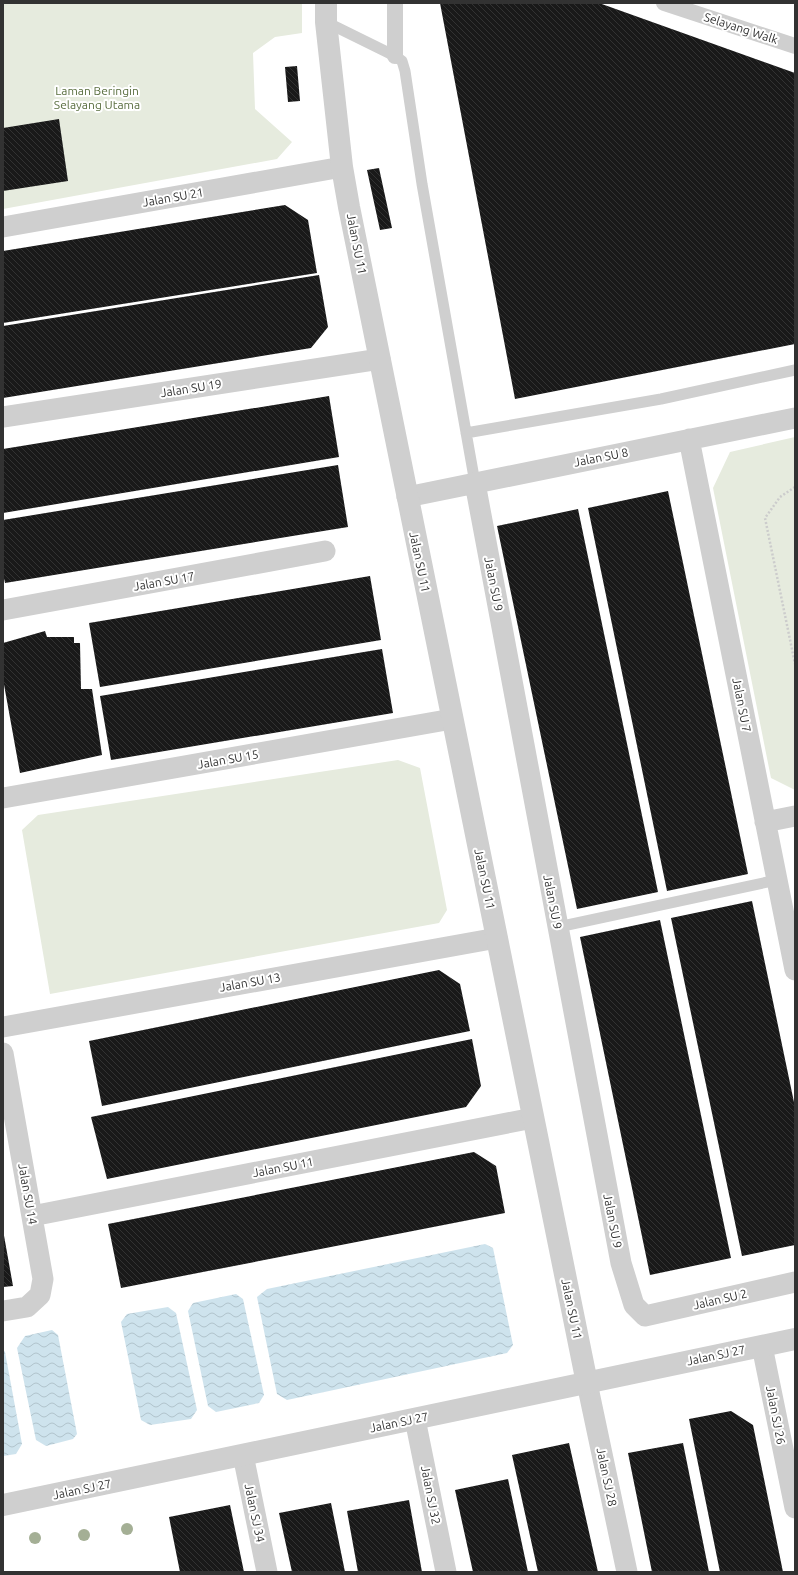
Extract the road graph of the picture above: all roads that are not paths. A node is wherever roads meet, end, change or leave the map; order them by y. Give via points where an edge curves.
1 (395, 3) edge
2 (664, 3) edge
3 (326, 13) edge
4 (795, 46) edge
5 (395, 56) junction
6 (342, 167) junction
7 (3, 227) edge
8 (380, 359) junction
9 (795, 370) edge
10 (3, 417) edge
11 (795, 418) edge
12 (466, 433) junction
13 (689, 439) junction
14 (475, 483) junction
15 (407, 497) junction
16 (325, 551) dead end
17 (3, 610) edge
18 (452, 719) junction
19 (3, 798) edge
20 (795, 816) edge
21 (765, 822) junction
22 (777, 880) junction
23 (558, 928) junction
24 (497, 938) junction
25 (795, 970) edge
26 (3, 1027) edge
27 (3, 1053) edge
28 (533, 1118) junction
29 (32, 1216) junction
30 (795, 1282) edge
31 (3, 1311) edge
32 (645, 1316) joint
33 (795, 1339) edge
34 (762, 1346) junction
35 (587, 1383) junction
36 (415, 1419) junction
37 (243, 1455) junction
38 (3, 1505) edge
39 (795, 1508) edge
40 (267, 1572) edge
41 (446, 1572) edge
42 (627, 1572) edge

1 - 5 street
2 - 4 street, Selayang Walk
3 - 5 lane
3 - 6 street, Jalan SU 11
5 - 12 lane via 402,61 405,71 422,184
6 - 7 street, Jalan SU 21
6 - 8 street, Jalan SU 11
8 - 10 street, Jalan SU 19
8 - 15 street, Jalan SU 11
9 - 12 lane via 661,399
11 - 13 street, Jalan SU 8
12 - 14 lane
13 - 14 street, Jalan SU 8
13 - 21 street, Jalan SU 7
14 - 15 street, Jalan SU 8
14 - 23 street, Jalan SU 9
15 - 18 street, Jalan SU 11
16 - 17 street, Jalan SU 17
18 - 19 street, Jalan SU 15
18 - 24 street, Jalan SU 11
20 - 21 street
21 - 22 street, Jalan SU 7
22 - 23 lane
22 - 25 street, Jalan SU 7
23 - 32 street, Jalan SU 9 via 621,1263 634,1305
24 - 26 street, Jalan SU 13
24 - 28 street, Jalan SU 11
27 - 29 street, Jalan SU 14
28 - 29 street, Jalan SU 11
28 - 35 street, Jalan SU 11
29 - 31 street, Jalan SU 14 via 43,1279 40,1295 27,1307
30 - 32 street, Jalan SU 2
33 - 34 street, Jalan SJ 27
34 - 35 street, Jalan SJ 27
34 - 39 street, Jalan SJ 26
35 - 36 street, Jalan SJ 27
35 - 42 street, Jalan SJ 28
36 - 37 street, Jalan SJ 27
36 - 41 street, Jalan SJ 32
37 - 38 street, Jalan SJ 27
37 - 40 street, Jalan SJ 34

